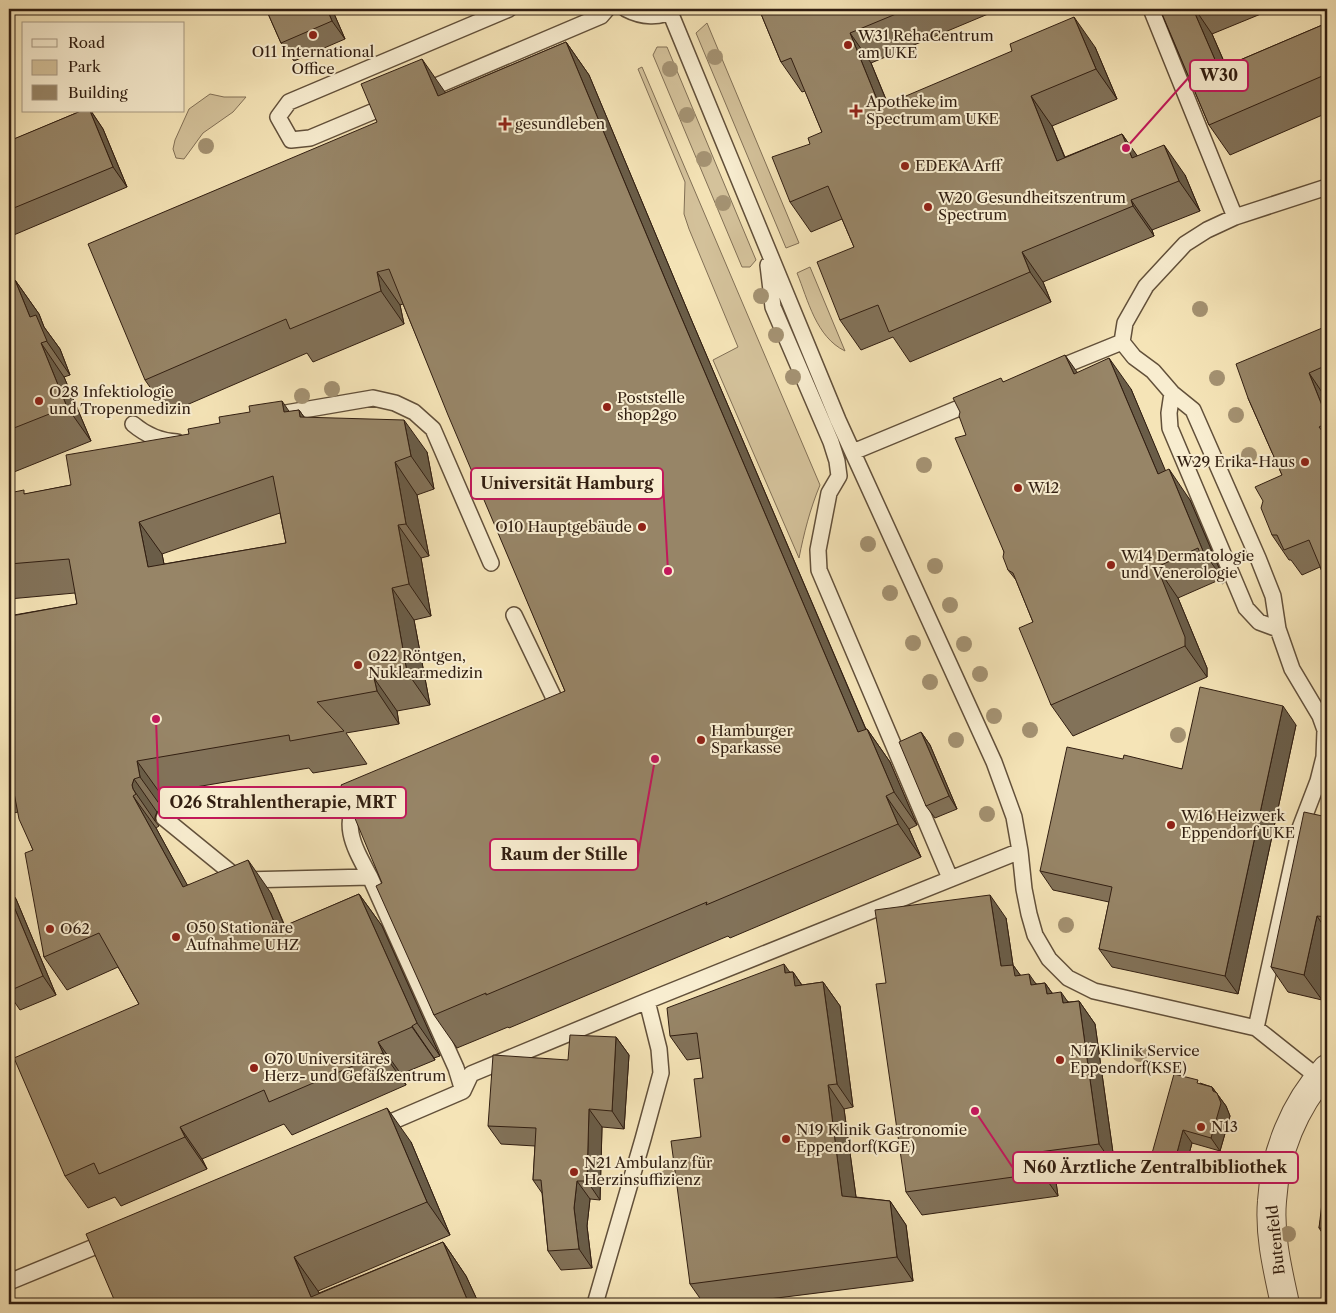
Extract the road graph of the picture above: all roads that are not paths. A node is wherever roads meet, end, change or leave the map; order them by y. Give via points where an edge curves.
1 (509, 9) edge
2 (607, 9) edge
3 (626, 9) edge
4 (1151, 9) edge
5 (672, 10) edge
6 (1327, 187) edge
7 (1236, 216) junction
8 (766, 246) junction
9 (1122, 342) junction
10 (1040, 376) edge
11 (1172, 393) junction
12 (985, 397) edge
13 (267, 416) edge
14 (133, 424) dead end
15 (190, 442) edge
16 (853, 452) junction
17 (491, 563) dead end
18 (514, 615) dead end
19 (1278, 629) junction
20 (534, 721) edge
21 (370, 783) edge
22 (164, 818) dead end
23 (1020, 851) junction
24 (370, 876) junction
25 (950, 878) junction
26 (647, 1001) junction
27 (1256, 1028) junction
28 (1323, 1074) edge
29 (463, 1092) junction
30 (360, 1136) edge
31 (125, 1234) edge
32 (9, 1282) edge
33 (595, 1304) edge
34 (1285, 1304) edge

1 - 2 lane via 289,102 278,117 291,140 310,138 601,16
3 - 5 lane via 646,16
4 - 7 lane
5 - 8 lane
6 - 7 lane
7 - 9 lane via 1185,244 1161,268 1146,286 1125,323
8 - 16 lane
8 - 25 lane via 773,307 837,460 839,476 829,493 818,550 819,570
9 - 10 lane
9 - 11 lane via 1134,358 1152,371
11 - 19 lane via 1193,410 1210,446 1273,596
11 - 19 lane via 1170,428 1246,608 1259,622
12 - 16 lane
13 - 17 lane via 373,398 414,412 433,429
14 - 15 lane via 158,439
16 - 23 lane via 994,762 1014,817
18 - 20 lane via 553,696 553,708
19 - 27 lane via 1292,669 1320,716 1325,730 1324,757 1300,828
21 - 24 lane via 362,786 352,805 349,830
22 - 24 lane via 240,880
23 - 25 lane
23 - 27 lane via 1024,888 1036,935 1049,958 1068,978 1094,991
24 - 29 lane via 456,1068
25 - 26 lane
26 - 29 lane via 471,1074
26 - 33 lane via 659,1049 661,1073
27 - 28 lane
28 - 34 street, Butenfeld via 1287,1131 1276,1166 1272,1203 1274,1240
29 - 30 lane
31 - 32 lane

